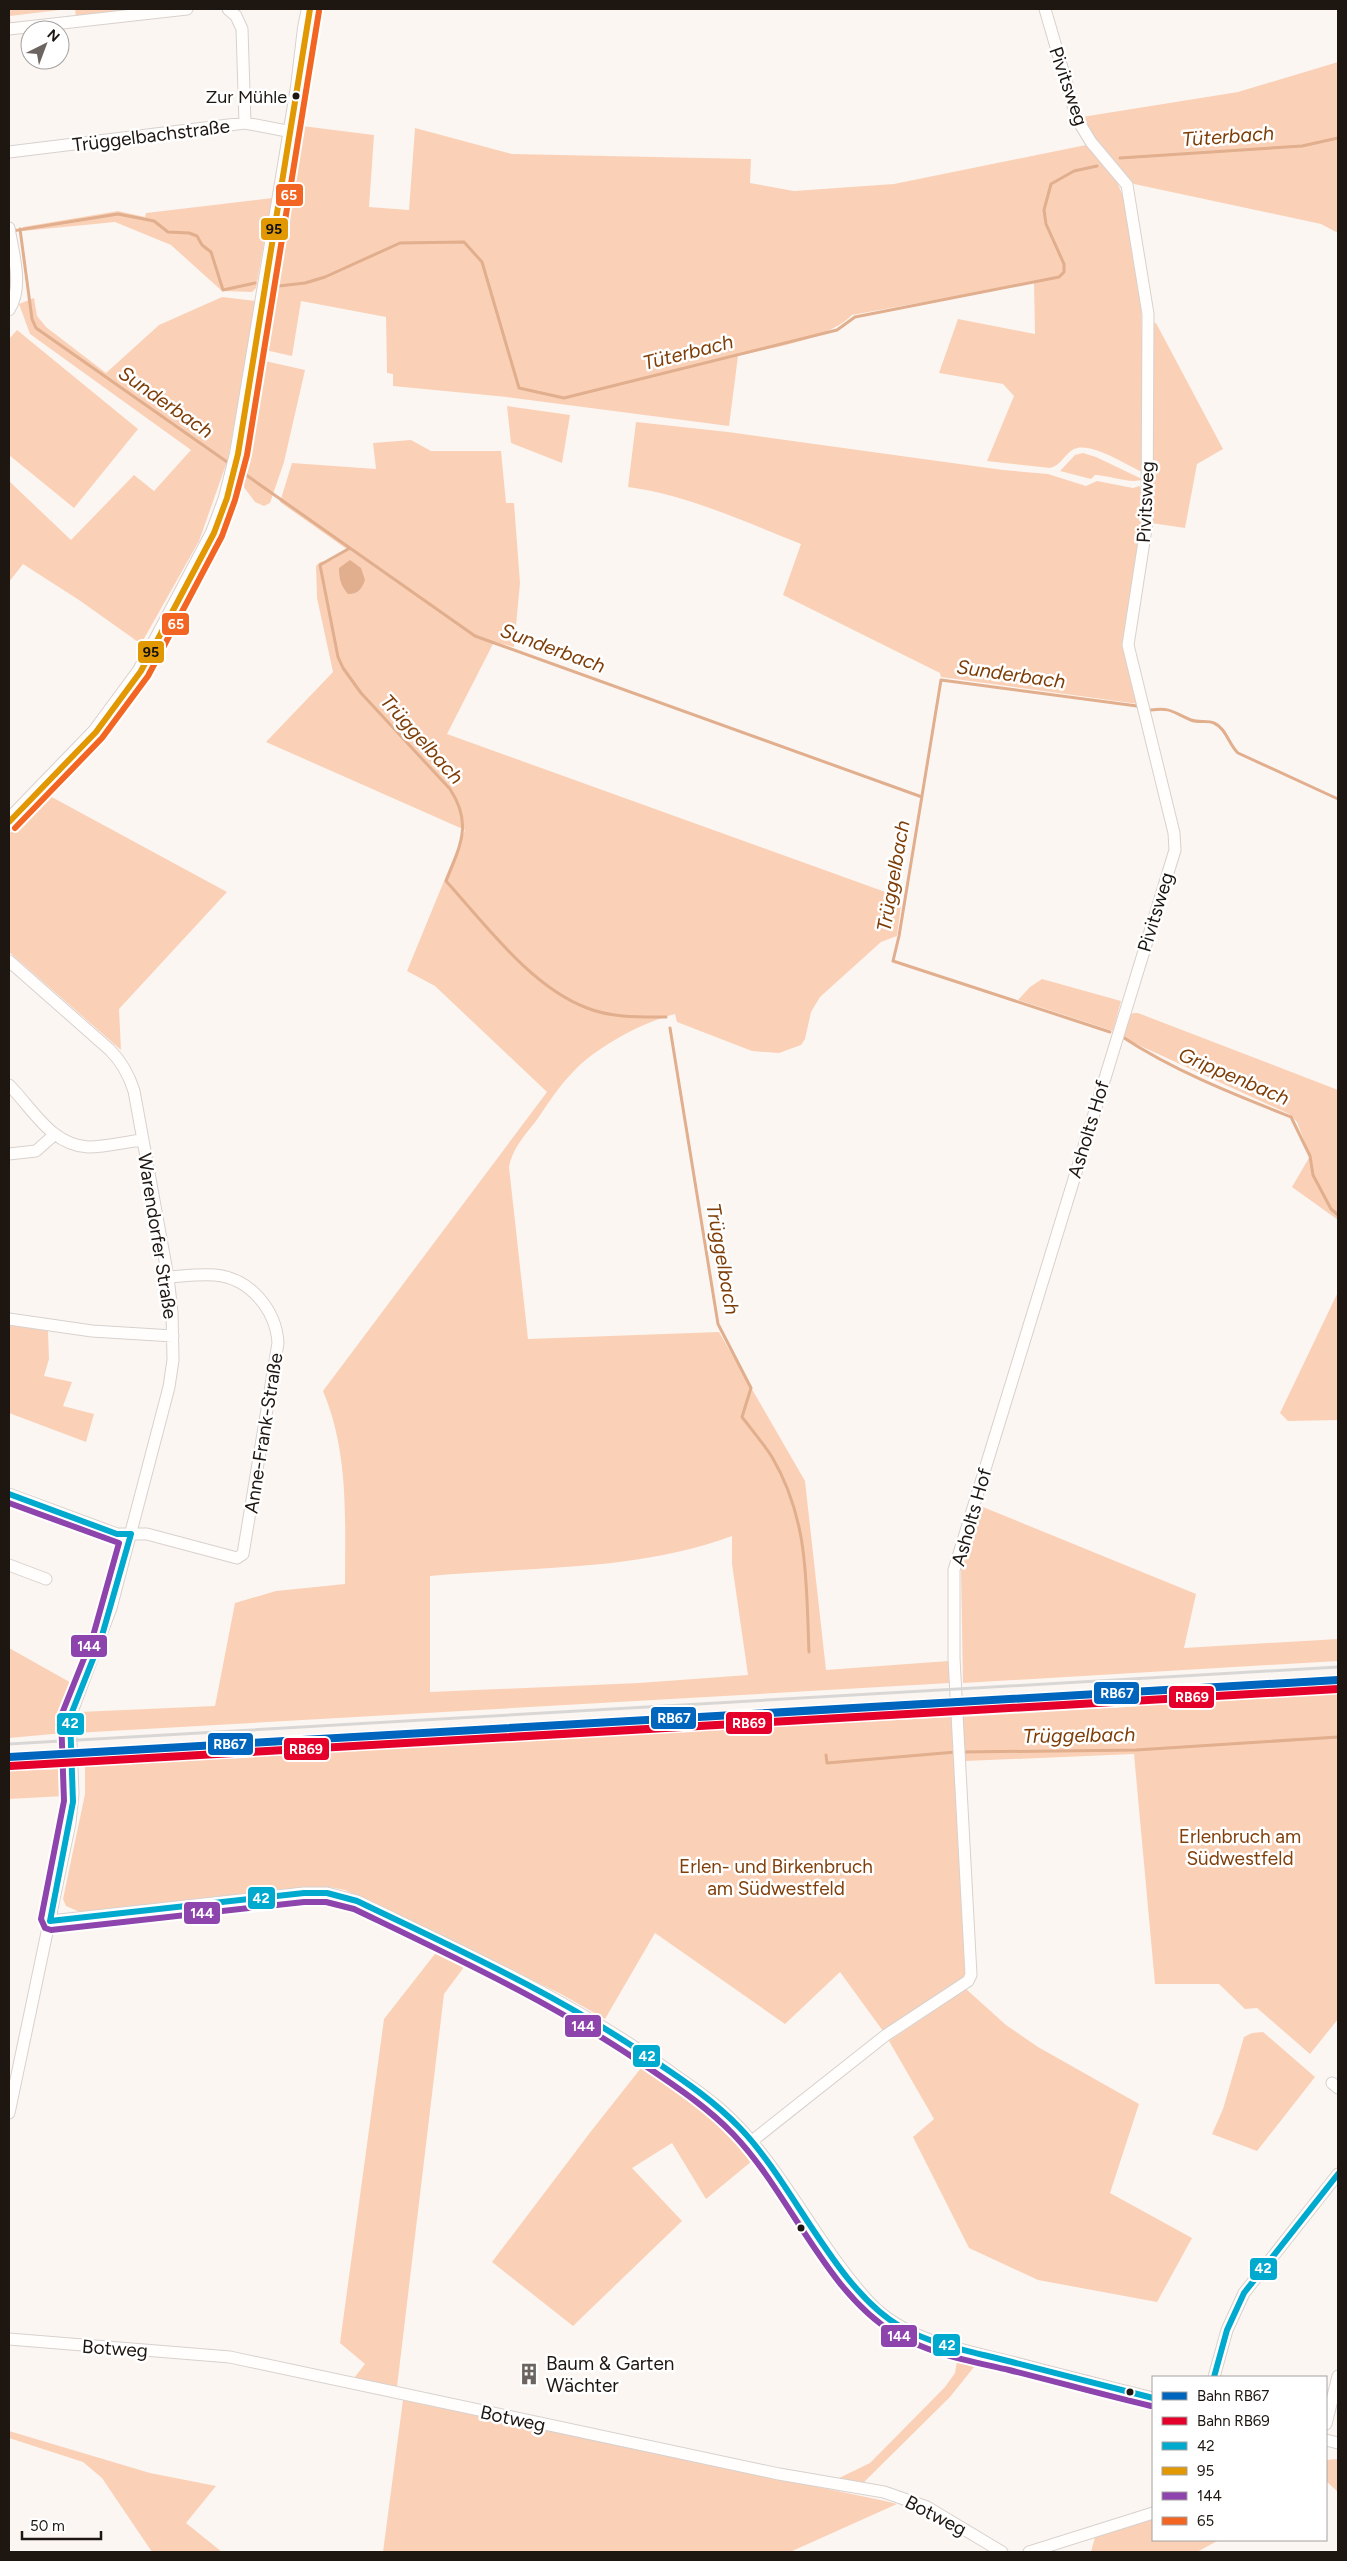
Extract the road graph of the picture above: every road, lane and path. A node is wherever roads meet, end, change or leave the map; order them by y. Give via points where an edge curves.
1 (186, 9) edge
2 (228, 9) edge
3 (303, 9) edge
4 (310, 9) edge
5 (1045, 9) edge
6 (306, 28) junction
7 (9, 30) edge
8 (245, 123) junction
9 (292, 132) junction
10 (9, 152) edge
11 (9, 231) edge
12 (9, 310) edge
13 (9, 822) edge
14 (9, 960) edge
15 (1126, 1004) joint
16 (9, 1085) edge
17 (54, 1135) junction
18 (142, 1140) junction
19 (9, 1154) edge
20 (168, 1277) junction
21 (9, 1319) edge
22 (173, 1336) junction
23 (9, 1494) edge
24 (132, 1534) junction
25 (9, 1565) edge
26 (46, 1579) dead end
27 (50, 1921) junction
28 (9, 2113) edge
29 (752, 2141) junction
30 (1338, 2174) edge
31 (9, 2339) edge
32 (1214, 2376) edge
33 (1338, 2376) edge
34 (1152, 2398) edge
35 (1327, 2420) edge
36 (1152, 2513) edge
37 (1002, 2552) edge
38 (1029, 2552) edge

1 - 7 street
2 - 8 street via 236,16 242,29
3 - 6 street
4 - 6 street
5 - 15 street, Pivitsweg via 1077,118 1091,142 1127,185 1148,314 1147,522 1128,645 1175,850
6 - 9 street
8 - 9 street, Trüggelbachstraße
8 - 10 street, Trüggelbachstraße
9 - 13 street via 238,454 222,512 206,551 135,681 96,732
11 - 12 street via 17,282
14 - 18 street, Warendorfer Straße via 121,1062 134,1091
15 - 29 street, Asholts Hof via 954,1570 954,1658 971,1975 968,1981 886,2035
16 - 17 street
17 - 18 street via 68,1144 90,1147
17 - 19 street via 36,1151
18 - 20 street, Warendorfer Straße
20 - 22 street, Warendorfer Straße
20 - 24 street, Anne-Frank-Straße via 216,1275 243,1285 265,1305 275,1322 278,1343 243,1554 237,1558 147,1534
21 - 22 street
22 - 24 street, Warendorfer Straße via 169,1387
23 - 24 street, Anne-Frank-Straße via 117,1534
24 - 27 street, Warendorfer Straße via 104,1630 70,1717 73,1802
25 - 26 street
27 - 28 street, Warendorfer Straße
27 - 29 street via 304,1893 342,1896 438,1940 611,2030 718,2106
29 - 34 street via 858,2289 882,2314 901,2327 981,2354
30 - 32 street via 1244,2293 1227,2330
31 - 37 street, Botweg via 230,2357 779,2474 884,2492 927,2507
33 - 35 street
36 - 38 street

